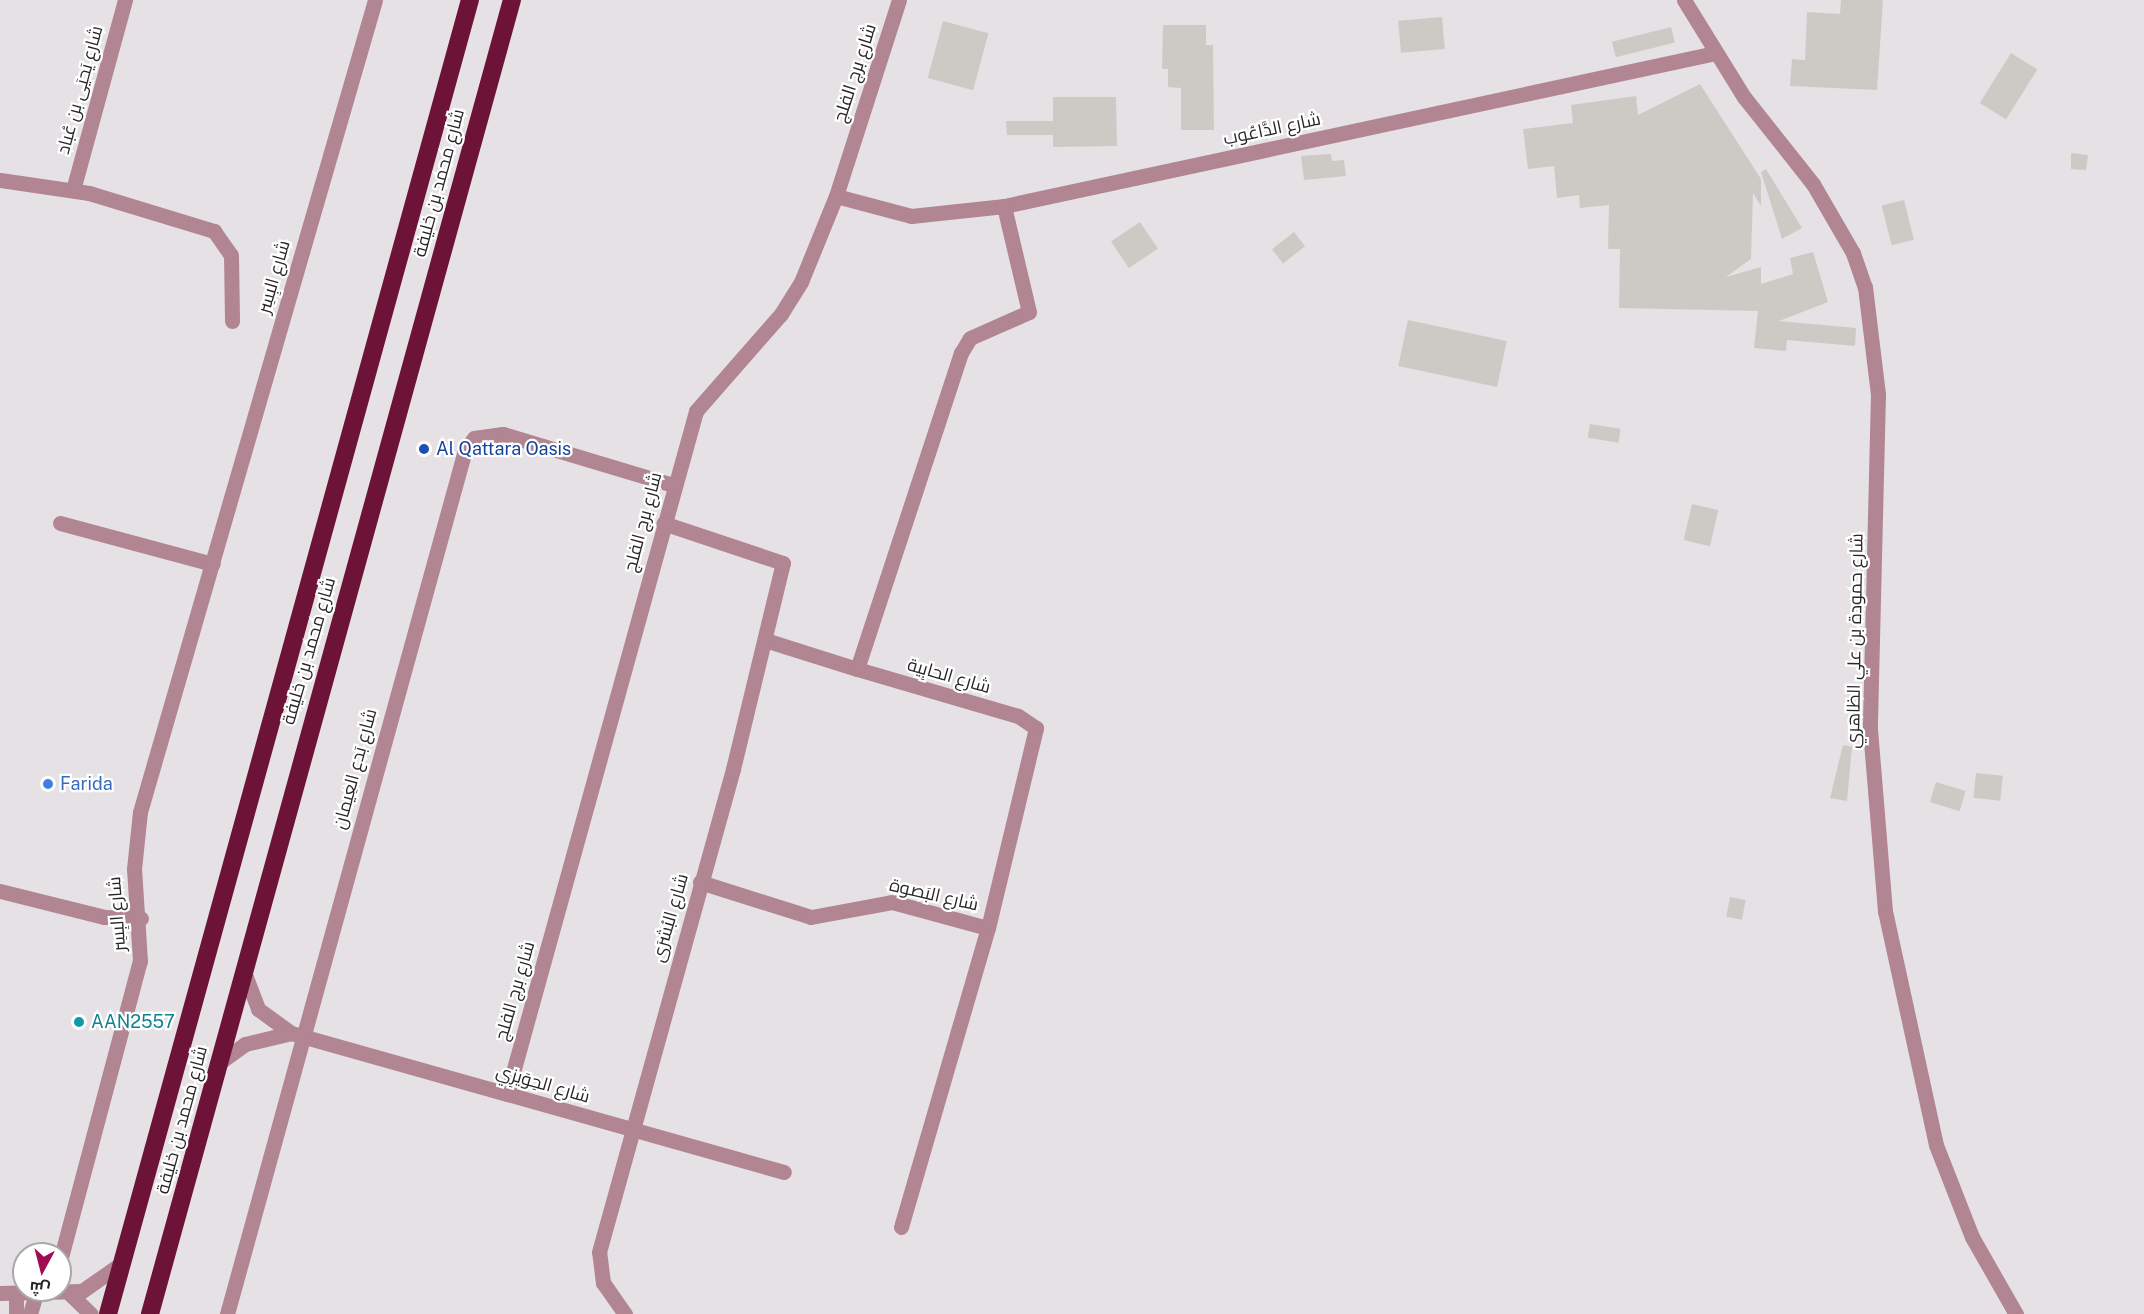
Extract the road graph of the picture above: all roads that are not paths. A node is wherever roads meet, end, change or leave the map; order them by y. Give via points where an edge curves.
1 (125, 0) edge
2 (375, 0) edge
3 (470, 0) edge
4 (512, 0) edge
5 (899, 0) edge
6 (1684, 0) edge
7 (1715, 53) junction
8 (0, 180) edge
9 (73, 190) junction
10 (836, 196) junction
11 (1004, 206) junction
12 (232, 321) dead end
13 (673, 485) junction
14 (60, 523) dead end
15 (663, 523) junction
16 (213, 564) junction
17 (765, 640) junction
18 (856, 669) junction
19 (700, 882) junction
20 (0, 891) edge
21 (141, 918) junction
22 (988, 928) junction
23 (244, 970) junction
24 (296, 1035) junction
25 (219, 1064) junction
26 (507, 1094) junction
27 (630, 1128) junction
28 (784, 1172) dead end
29 (901, 1227) dead end
30 (65, 1242) edge
31 (123, 1262) junction
32 (72, 1293) edge
33 (72, 1296) edge
34 (39, 1302) edge
35 (30, 1314) edge
36 (91, 1314) edge
37 (108, 1314) edge
38 (150, 1314) edge
39 (227, 1314) edge
40 (625, 1314) edge
41 (2016, 1314) edge

1 - 9 street, شارع يَحيَى بن عُباد
2 - 16 street, شارع البِسِر
3 - 31 highway, شارع محمد بن خليفة
4 - 23 highway, شارع محمد بن خليفة
5 - 10 street, شارع برج الفلج
6 - 7 street, شارع حمودة بن علي الظاهري
7 - 11 street, شارع الدَّاعُوب
7 - 41 street, شارع حمودة بن علي الظاهري via 1813,184 1853,253 1865,287 1878,394 1870,729 1886,911 1936,1145 1972,1237
8 - 9 street
9 - 12 street via 214,231 231,255
10 - 11 street, شارع الدَّاعُوب via 911,216
10 - 13 street, شارع برج الفلج via 818,248 781,314 704,395
11 - 18 street via 1029,312 970,338 961,353
13 - 15 street, شارع برج الفلج
13 - 24 street, شارع بَدع العِيمان via 503,434 474,438 465,450
14 - 16 street
15 - 17 street, شارع البُشرَى via 783,563
15 - 26 street, شارع برج الفلج
16 - 21 street, شارع البِسِر via 140,812 134,869
17 - 18 street
17 - 19 street, شارع البُشرَى
18 - 22 street, شارع الحابِية via 1018,716 1036,728
19 - 22 street, شارع البَصوة via 811,917 892,902
19 - 27 street, شارع البُشرَى
20 - 21 street via 104,917
21 - 30 street, شارع البِسِر via 140,961
22 - 29 street, شارع الحابِية
23 - 24 street, شارع الحِوَيزِي via 258,1009
23 - 25 highway, شارع محمد بن خليفة
24 - 25 street, شارع الحِوَيزِي via 244,1044
24 - 26 street, شارع الحِوَيزِي
24 - 39 street, شارع بَدع العِيمان
25 - 38 highway, شارع محمد بن خليفة
26 - 27 street, شارع الحِوَيزِي
27 - 28 street, شارع الحِوَيزِي
27 - 40 street, شارع البُشرَى via 599,1252 603,1283
31 - 32 street via 94,1287
31 - 37 highway, شارع محمد بن خليفة
33 - 36 street
34 - 35 street

